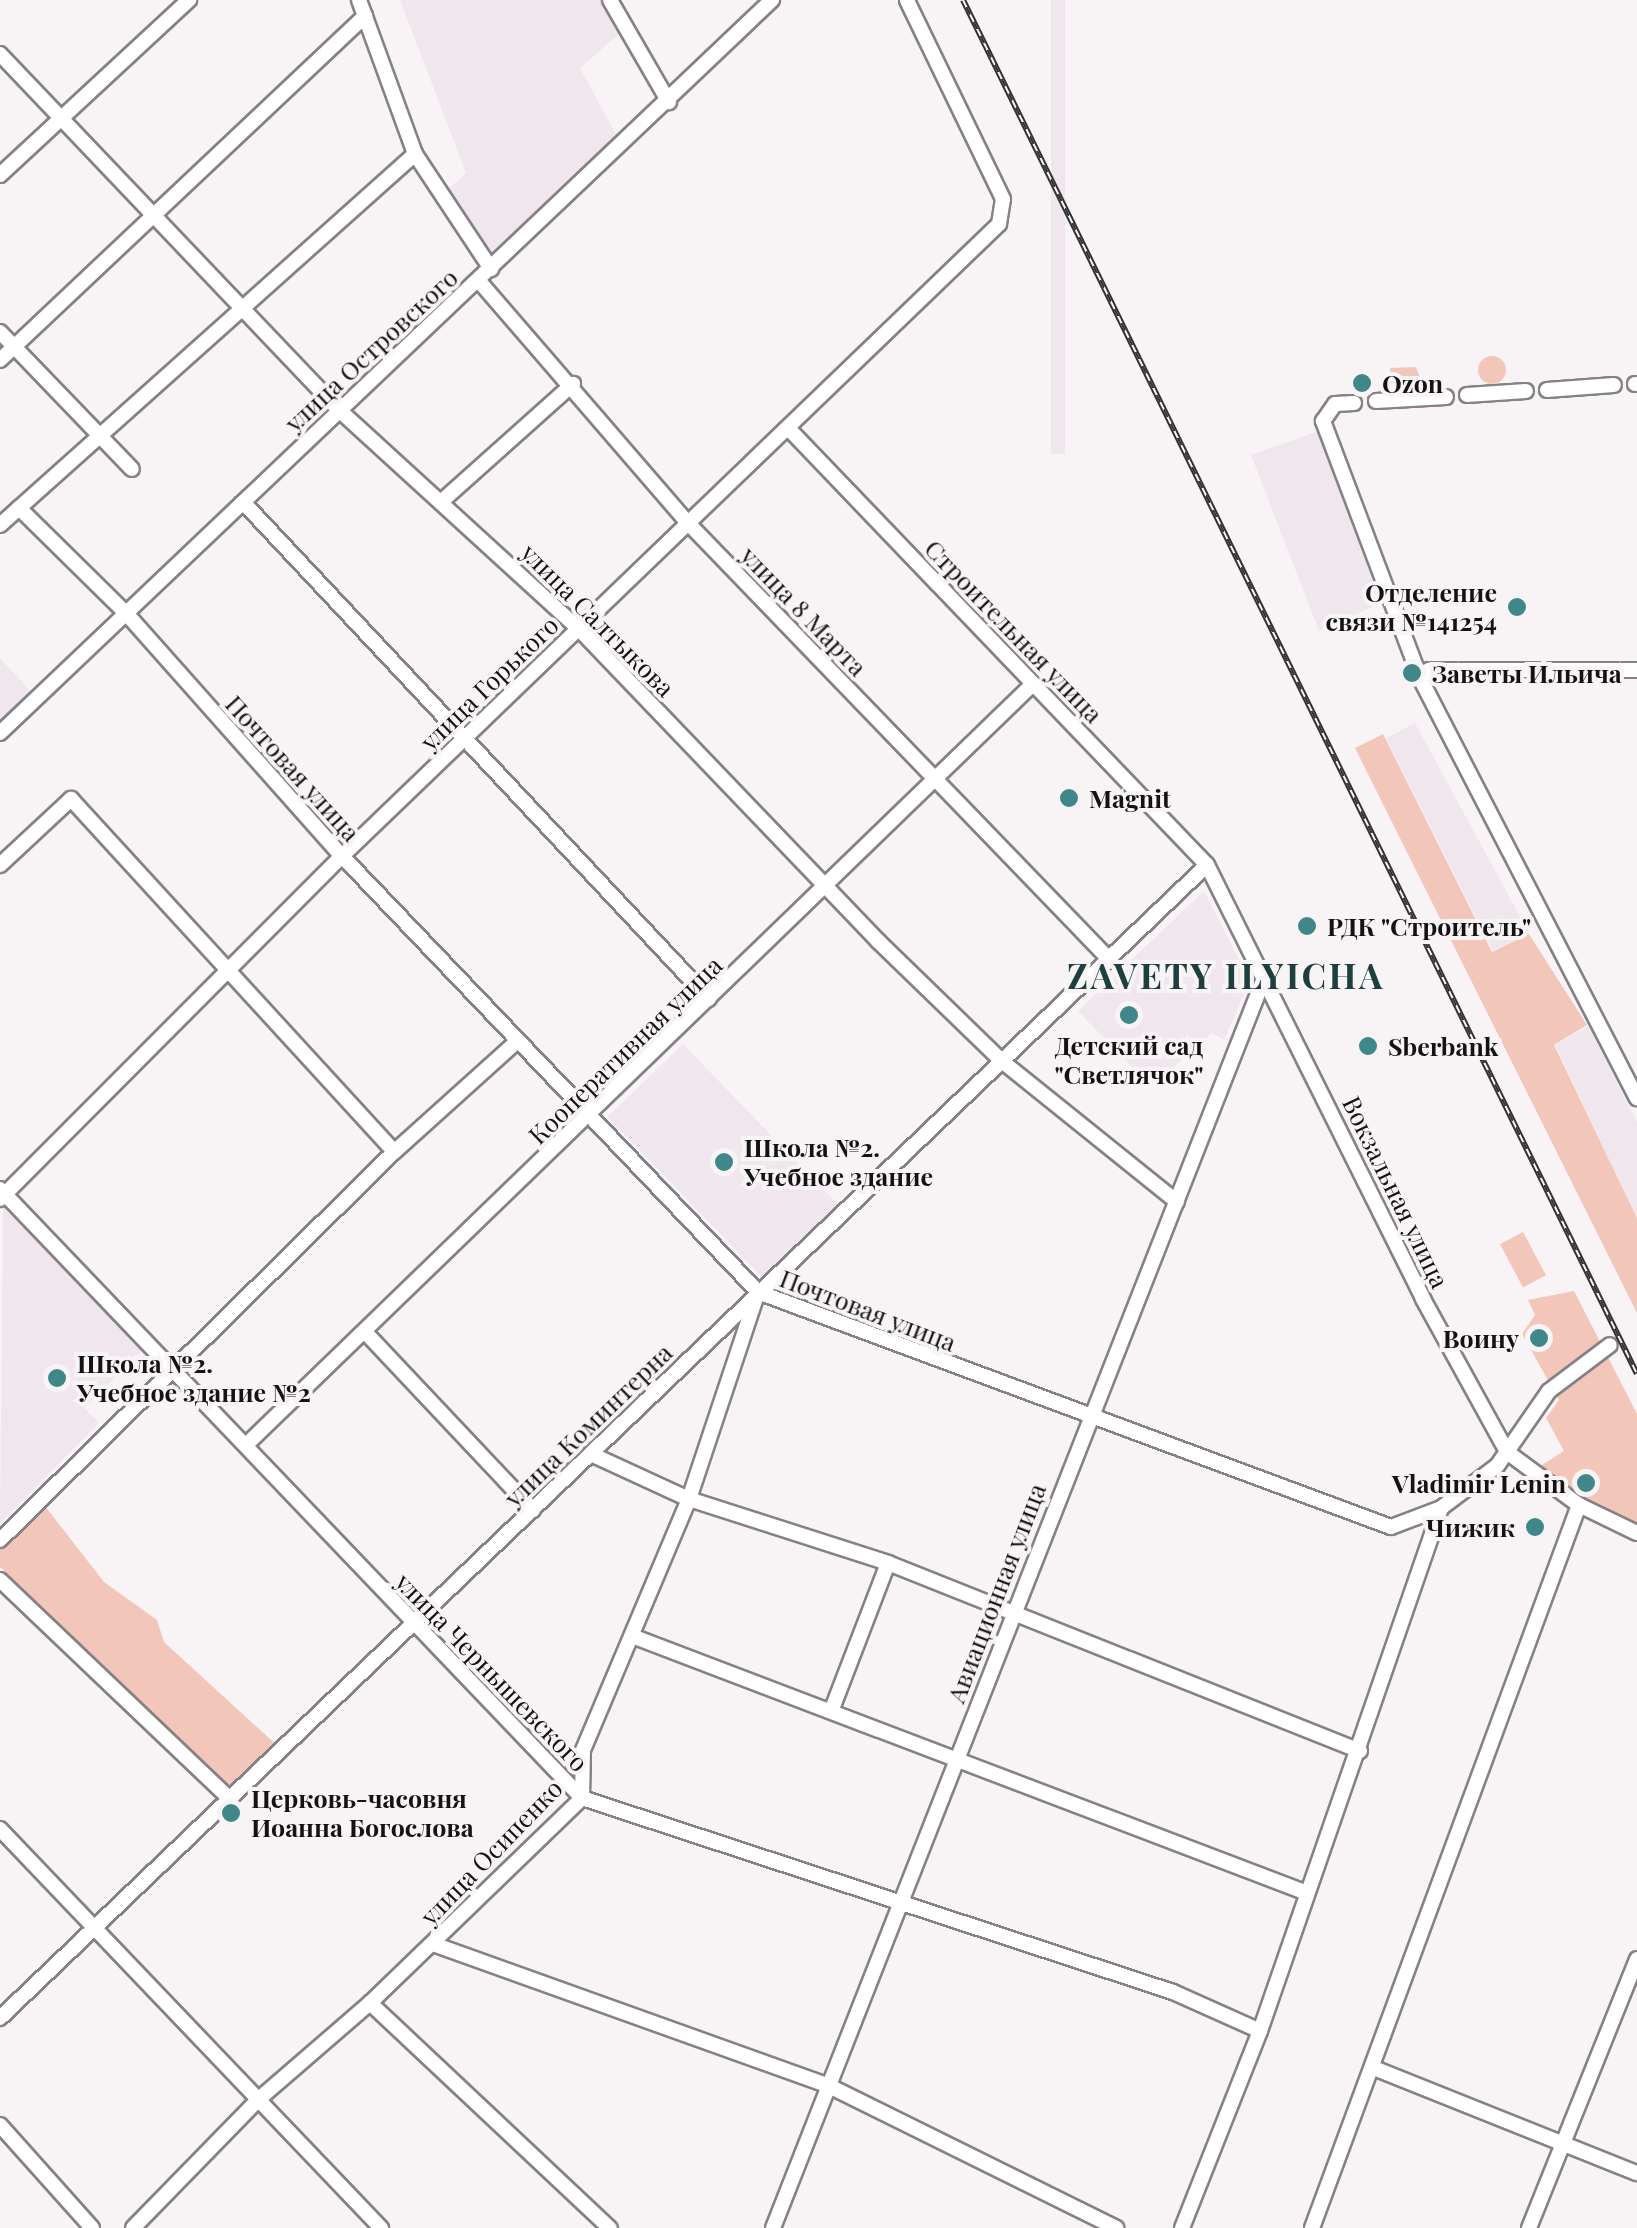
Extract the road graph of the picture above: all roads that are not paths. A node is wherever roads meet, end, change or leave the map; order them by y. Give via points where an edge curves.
1 (189, 0) edge
2 (359, 0) edge
3 (610, 0) edge
4 (747, 0) edge
5 (772, 0) edge
6 (908, 0) edge
7 (366, 16) junction
8 (755, 16) junction
9 (0, 54) edge
10 (669, 102) junction
11 (60, 118) junction
12 (415, 154) junction
13 (0, 175) edge
14 (151, 217) junction
15 (485, 275) junction
16 (243, 312) junction
17 (0, 332) edge
18 (14, 348) junction
19 (0, 360) edge
20 (574, 384) junction
21 (1614, 385) dead end
22 (1547, 390) dead end
23 (1526, 391) dead end
24 (1467, 395) dead end
25 (1446, 396) dead end
26 (1376, 401) dead end
27 (1354, 403) dead end
28 (338, 409) junction
29 (788, 428) junction
30 (99, 435) junction
31 (132, 469) dead end
32 (442, 501) junction
33 (243, 502) junction
34 (19, 508) junction
35 (689, 524) junction
36 (0, 525) edge
37 (125, 612) junction
38 (578, 628) junction
39 (1637, 670) edge
40 (1420, 678) junction
41 (1033, 684) junction
42 (0, 733) edge
43 (464, 740) junction
44 (933, 778) junction
45 (342, 856) junction
46 (0, 865) edge
47 (1207, 865) junction
48 (825, 886) junction
49 (1109, 960) junction
50 (226, 970) junction
51 (1265, 976) junction
52 (709, 999) junction
53 (516, 1042) junction
54 (1003, 1062) junction
55 (1637, 1098) edge
56 (588, 1118) junction
57 (394, 1152) junction
58 (2, 1194) edge
59 (1177, 1202) junction
60 (758, 1292) junction
61 (367, 1334) junction
62 (1610, 1345) dead end
63 (174, 1366) junction
64 (1086, 1417) junction
65 (246, 1445) junction
66 (1507, 1452) junction
67 (591, 1454) junction
68 (689, 1499) junction
69 (1579, 1505) junction
70 (1441, 1508) junction
71 (532, 1510) junction
72 (1637, 1533) edge
73 (0, 1540) edge
74 (888, 1563) junction
75 (0, 1580) edge
76 (1013, 1611) junction
77 (413, 1625) junction
78 (632, 1636) junction
79 (832, 1710) junction
80 (1360, 1751) junction
81 (955, 1762) junction
82 (582, 1798) junction
83 (231, 1800) junction
84 (0, 1830) edge
85 (1307, 1894) junction
86 (897, 1902) junction
87 (95, 1930) junction
88 (433, 1944) junction
89 (1637, 1959) edge
90 (370, 2003) junction
91 (0, 2018) edge
92 (1260, 2032) junction
93 (1374, 2068) junction
94 (825, 2084) junction
95 (259, 2099) junction
96 (0, 2125) edge
97 (1565, 2146) junction
98 (1637, 2173) edge
99 (92, 2228) edge
100 (133, 2228) edge
101 (381, 2228) edge
102 (610, 2228) edge
103 (772, 2228) edge
104 (1116, 2228) edge
105 (1182, 2228) edge
106 (1312, 2228) edge
107 (1529, 2228) edge

1 - 11 street
2 - 7 street, улица 8 Марта
3 - 10 street
4 - 8 street
5 - 8 street, улица Островского
6 - 29 street, улица Горького via 1002,200 999,224
7 - 12 street, улица 8 Марта
7 - 14 street
8 - 10 street, улица Островского
9 - 11 street, улица Салтыкова
10 - 15 street, улица Островского
11 - 13 street
11 - 14 street, улица Салтыкова
12 - 15 street, улица 8 Марта
12 - 16 street
14 - 16 street, улица Салтыкова
14 - 18 street
15 - 20 street, улица 8 Марта
15 - 28 street, улица Островского
16 - 28 street, улица Салтыкова
16 - 30 street
17 - 18 street
18 - 19 street
18 - 30 street
20 - 32 street
20 - 35 street, улица 8 Марта
21 - 22 street
23 - 24 street
25 - 26 street
27 - 40 street via 1335,404 1324,426
28 - 32 street, улица Салтыкова
28 - 33 street, улица Островского
29 - 35 street, улица Горького
29 - 41 street, Строительная улица
30 - 31 street
30 - 34 street
32 - 38 street, улица Салтыкова
33 - 37 street, улица Островского
33 - 43 street
34 - 36 street
34 - 37 street, Почтовая улица
35 - 38 street, улица Горького
35 - 44 street, улица 8 Марта
37 - 42 street, улица Островского
37 - 45 street, Почтовая улица
38 - 43 street, улица Горького
38 - 48 street, улица Салтыкова
39 - 40 street via 1429,670
40 - 55 street
41 - 44 street, Кооперативная улица
41 - 47 street, Строительная улица
43 - 45 street, улица Горького
43 - 52 street
44 - 48 street, Кооперативная улица
44 - 49 street, улица 8 Марта
45 - 50 street, улица Горького
45 - 53 street, Почтовая улица
46 - 50 street via 71,798
47 - 49 street, улица Коминтерна
47 - 51 street, Вокзальная улица
48 - 52 street, Кооперативная улица
48 - 54 street, улица Салтыкова
49 - 54 street, улица Коминтерна
50 - 57 street
50 - 58 street, улица Горького
51 - 59 street, Авиационная улица
51 - 66 street, Вокзальная улица via 1411,1277
52 - 56 street, Кооперативная улица
53 - 56 street, Почтовая улица
53 - 57 street
54 - 59 street, улица Салтыкова
54 - 60 street, улица Коминтерна
56 - 60 street, Почтовая улица
56 - 61 street, Кооперативная улица
57 - 63 street
58 - 63 street, улица Чернышевского
59 - 64 street, Авиационная улица
60 - 64 street, Почтовая улица
60 - 67 street, улица Коминтерна
60 - 68 street, улица Осипенко
61 - 65 street, Кооперативная улица
61 - 71 street
62 - 66 street, Почтовая улица via 1549,1390
63 - 65 street, улица Чернышевского
63 - 73 street
64 - 70 street, Почтовая улица via 1391,1527
64 - 76 street, Авиационная улица
65 - 77 street, улица Чернышевского
66 - 69 street, Вокзальная улица
66 - 70 street, Почтовая улица
67 - 68 street
67 - 71 street, улица Коминтерна
68 - 74 street
68 - 78 street, улица Осипенко
69 - 72 street, Вокзальная улица
69 - 93 street
70 - 80 street
71 - 77 street, улица Коминтерна
74 - 76 street
74 - 79 street
75 - 83 street
76 - 80 street
76 - 81 street, Авиационная улица
77 - 82 street, улица Чернышевского
77 - 83 street, улица Коминтерна
78 - 79 street
78 - 82 street, улица Осипенко via 582,1750
79 - 81 street
80 - 85 street
81 - 85 street
81 - 86 street, Авиационная улица
82 - 86 street, улица Чернышевского
82 - 88 street, улица Осипенко
83 - 87 street, улица Коминтерна
84 - 87 street
85 - 92 street
86 - 92 street, улица Чернышевского via 1173,1992
86 - 94 street, Авиационная улица
87 - 91 street, улица Коминтерна
87 - 95 street
88 - 90 street, улица Осипенко
88 - 94 street
89 - 97 street
90 - 95 street, улица Осипенко
90 - 102 street
92 - 105 street
93 - 97 street
93 - 106 street
94 - 103 street, Авиационная улица
94 - 104 street
95 - 100 street, улица Осипенко
95 - 101 street
96 - 99 street
97 - 98 street
97 - 107 street

